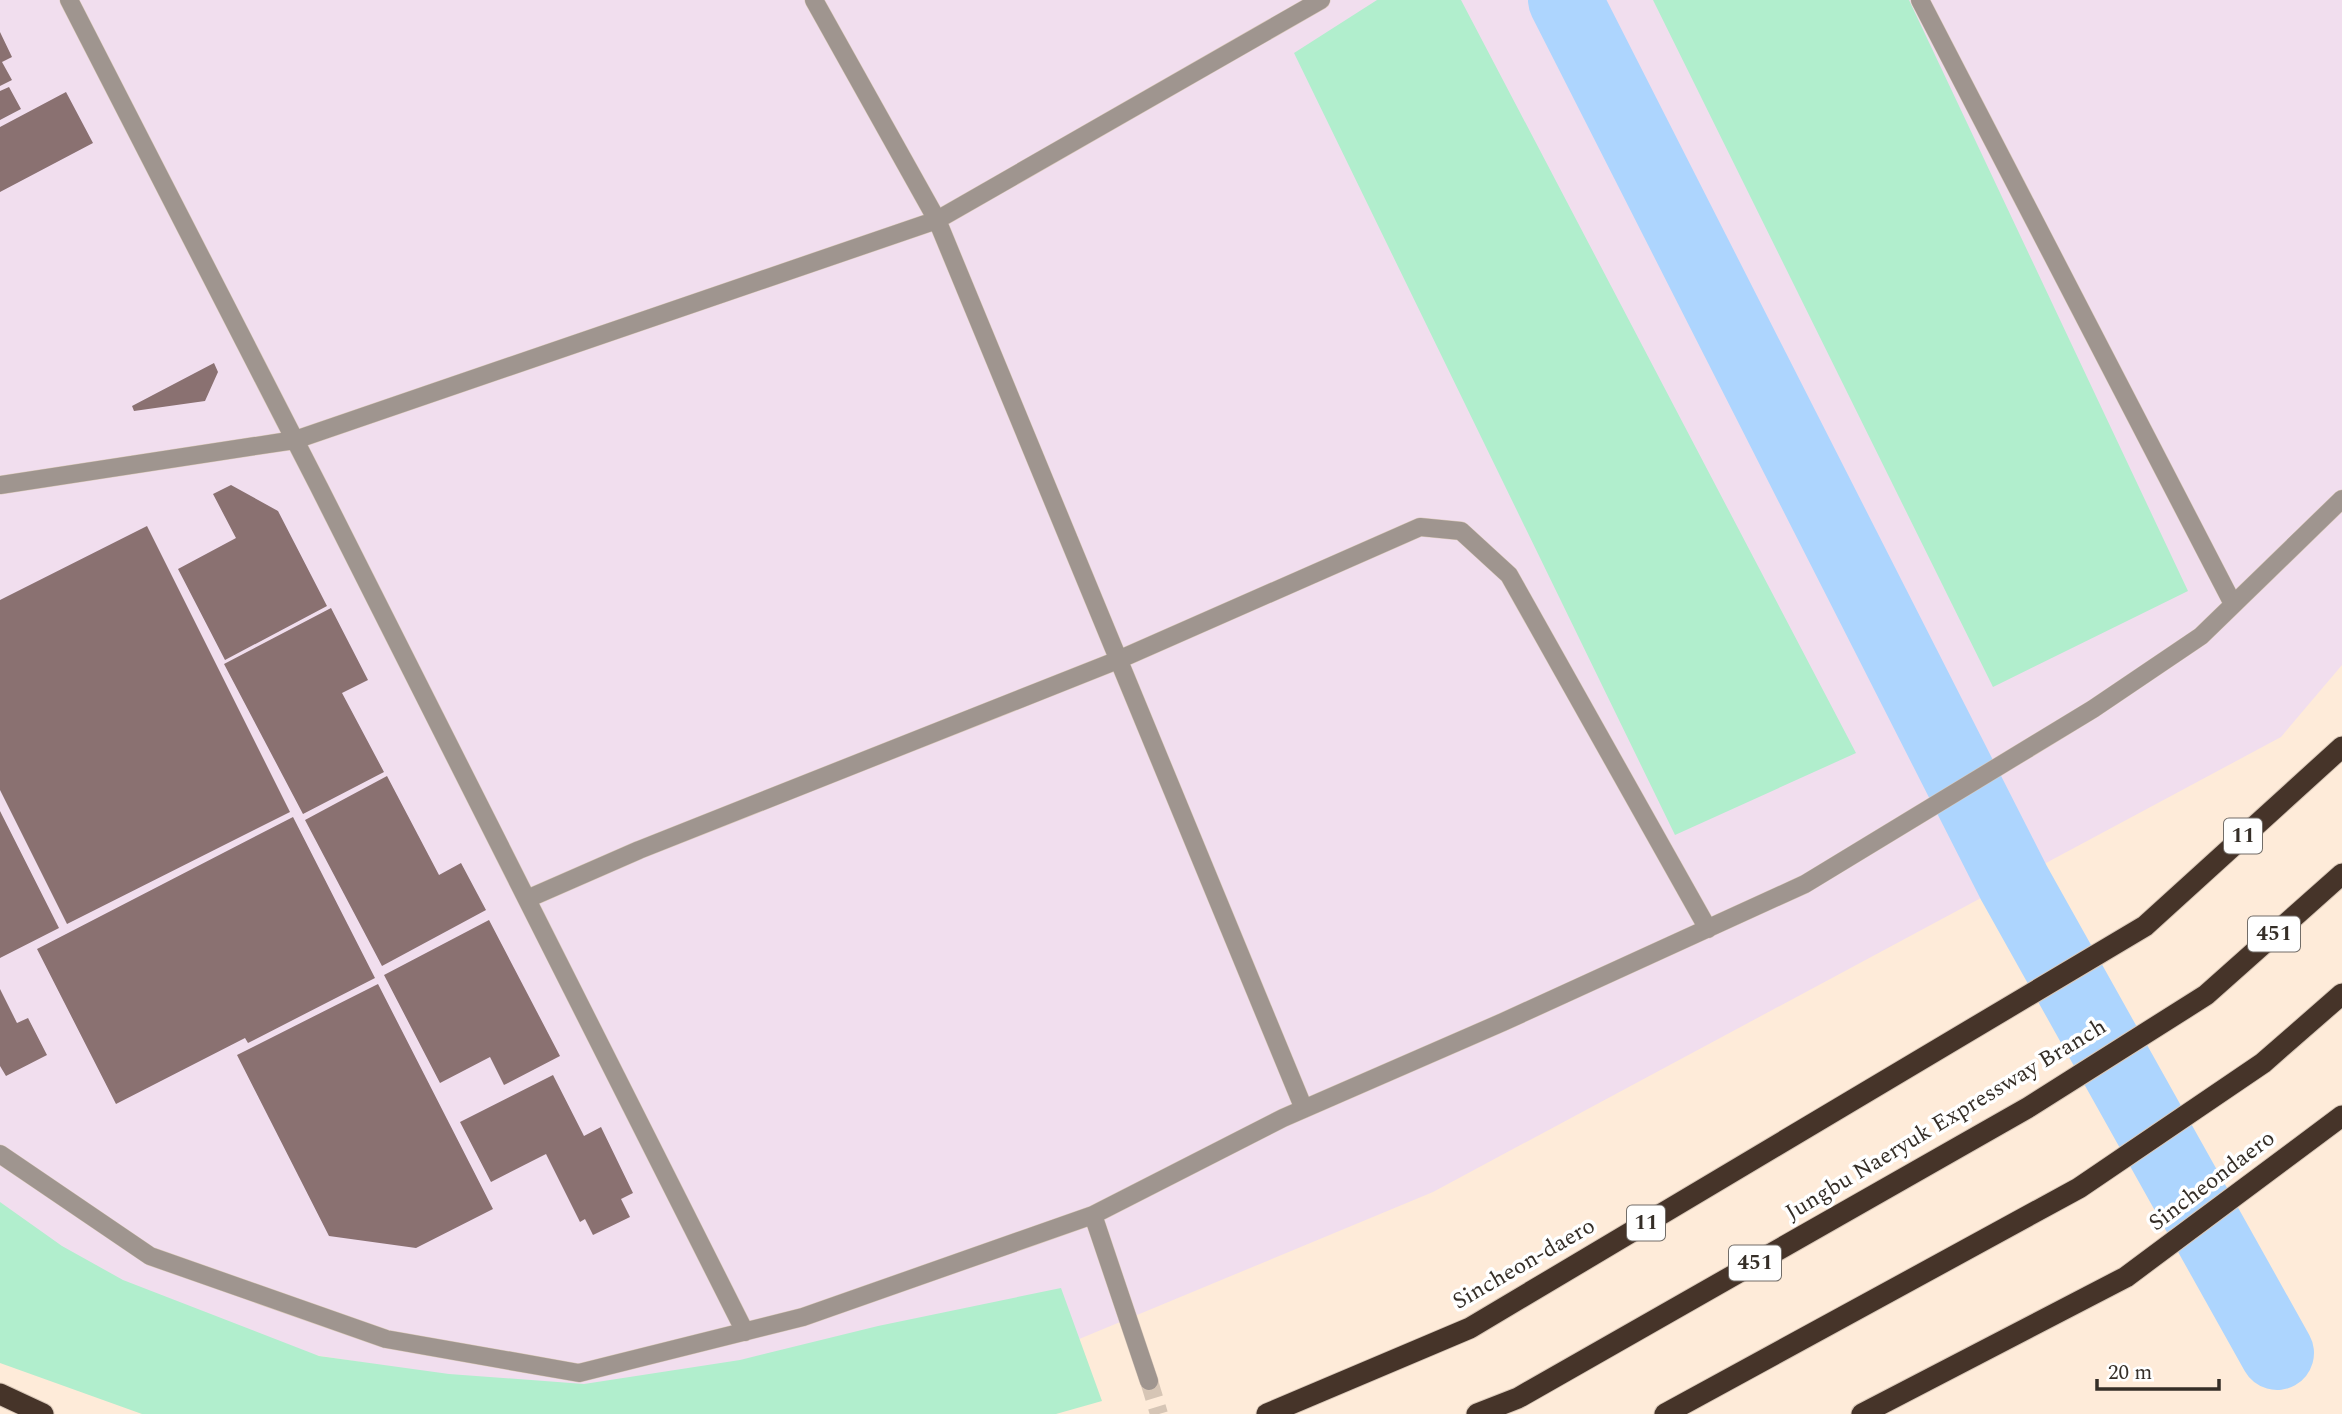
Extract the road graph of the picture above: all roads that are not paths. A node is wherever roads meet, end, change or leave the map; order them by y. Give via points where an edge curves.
1 (69, 0) edge
2 (814, 0) edge
3 (1321, 0) edge
4 (1920, 0) edge
5 (937, 220) junction
6 (295, 440) junction
7 (0, 485) edge
8 (2342, 499) edge
9 (2234, 604) junction
10 (1118, 660) junction
11 (2342, 747) edge
12 (2342, 874) edge
13 (527, 899) junction
14 (1708, 929) junction
15 (2342, 994) edge
16 (1304, 1109) junction
17 (2335, 1121) edge
18 (0, 1154) edge
19 (1093, 1215) junction
20 (745, 1332) junction
21 (1149, 1381) tunnel mouth
22 (0, 1394) edge
23 (1273, 1411) edge
24 (43, 1414) edge
25 (1256, 1414) edge
26 (1478, 1414) edge
27 (1665, 1414) edge
28 (1862, 1414) edge

1 - 6 street
2 - 5 street
3 - 5 street
4 - 9 street
5 - 6 street
5 - 10 street
6 - 7 street
6 - 13 street
8 - 9 street
9 - 14 street via 2201,636 2093,709 1805,884
10 - 13 street
10 - 14 street via 1420,527 1461,531 1508,575
10 - 16 street
11 - 23 highway, Sincheon-daero / 11 via 2145,926 1469,1328
12 - 26 highway, Jungbu Naeryuk Expressway Branch / 451 via 2206,995 2029,1107 1518,1398
13 - 20 street
14 - 16 street
15 - 27 highway via 2263,1063 2079,1188
16 - 19 street
17 - 28 highway, Sincheondaero via 2126,1277
18 - 20 street via 150,1256 386,1339 579,1373
19 - 20 street via 803,1317
19 - 21 street
22 - 24 highway
23 - 25 highway, Sincheon-daero

